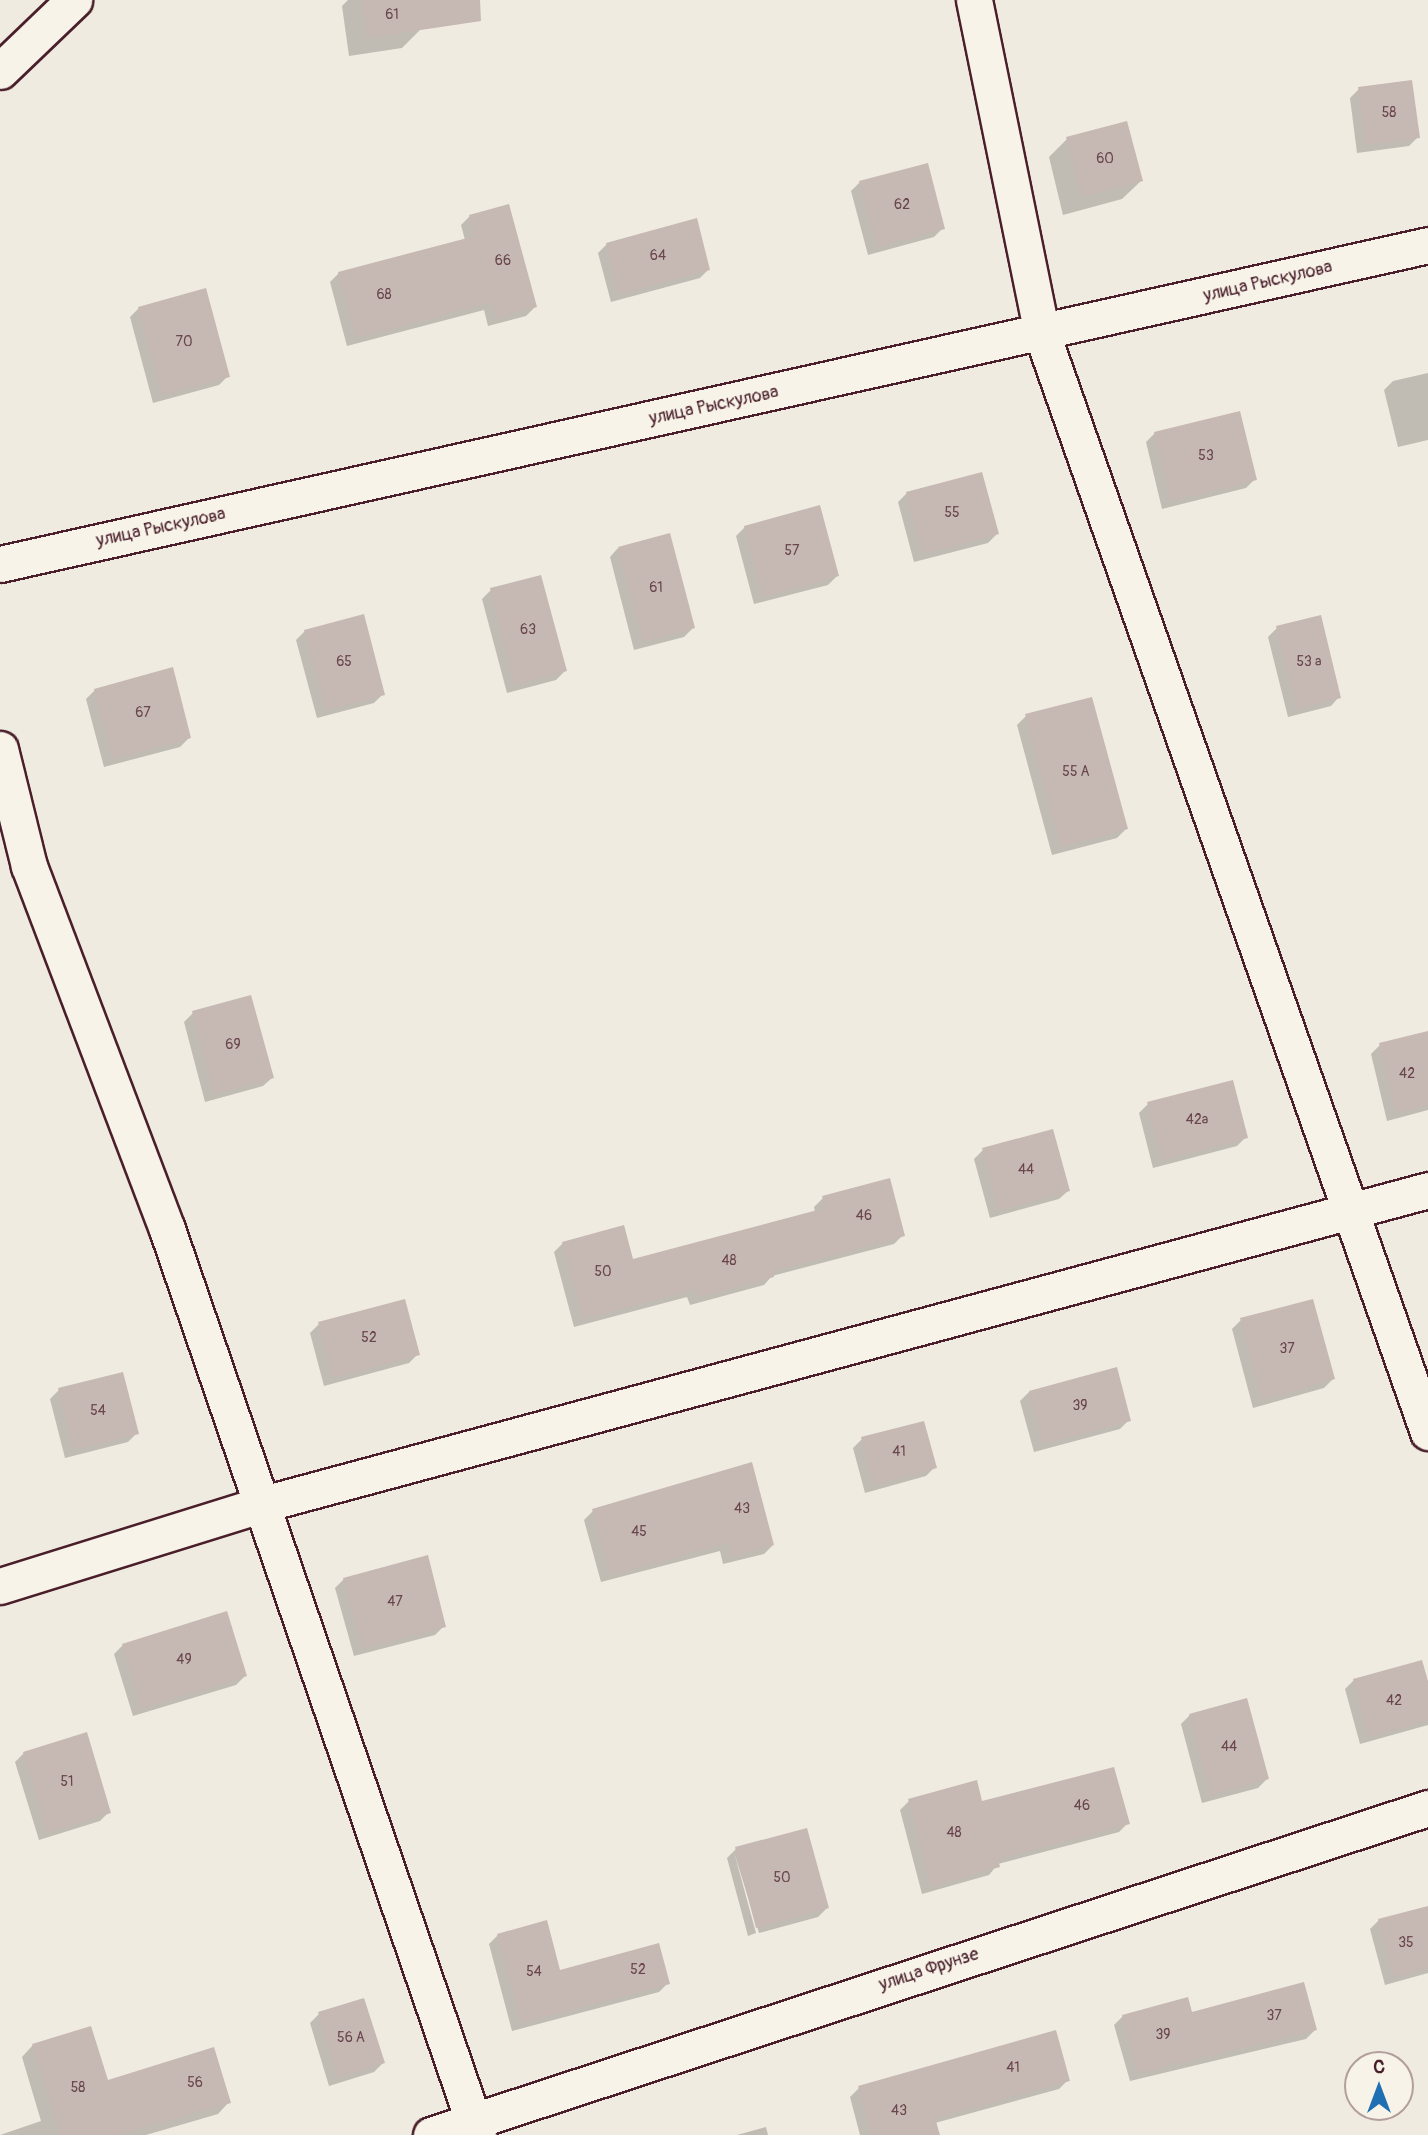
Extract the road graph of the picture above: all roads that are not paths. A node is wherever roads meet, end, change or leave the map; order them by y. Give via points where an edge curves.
1 (74, 0) edge
2 (974, 0) edge
3 (0, 71) edge
4 (1428, 245) edge
5 (1042, 334) junction
6 (0, 564) edge
7 (0, 748) edge
8 (1428, 1190) edge
9 (1354, 1213) junction
10 (1428, 1432) edge
11 (263, 1504) junction
12 (0, 1586) edge
13 (1428, 1808) edge
14 (475, 2126) edge
15 (430, 2135) edge

1 - 3 street
2 - 5 street
4 - 5 street, улица Рыскулова
5 - 6 street, улица Рыскулова
5 - 9 street
7 - 11 street via 29,866 167,1229
8 - 9 street
9 - 10 street
9 - 11 street
11 - 12 street
11 - 14 street
13 - 14 street, улица Фрунзе
14 - 15 street, улица Фрунзе

